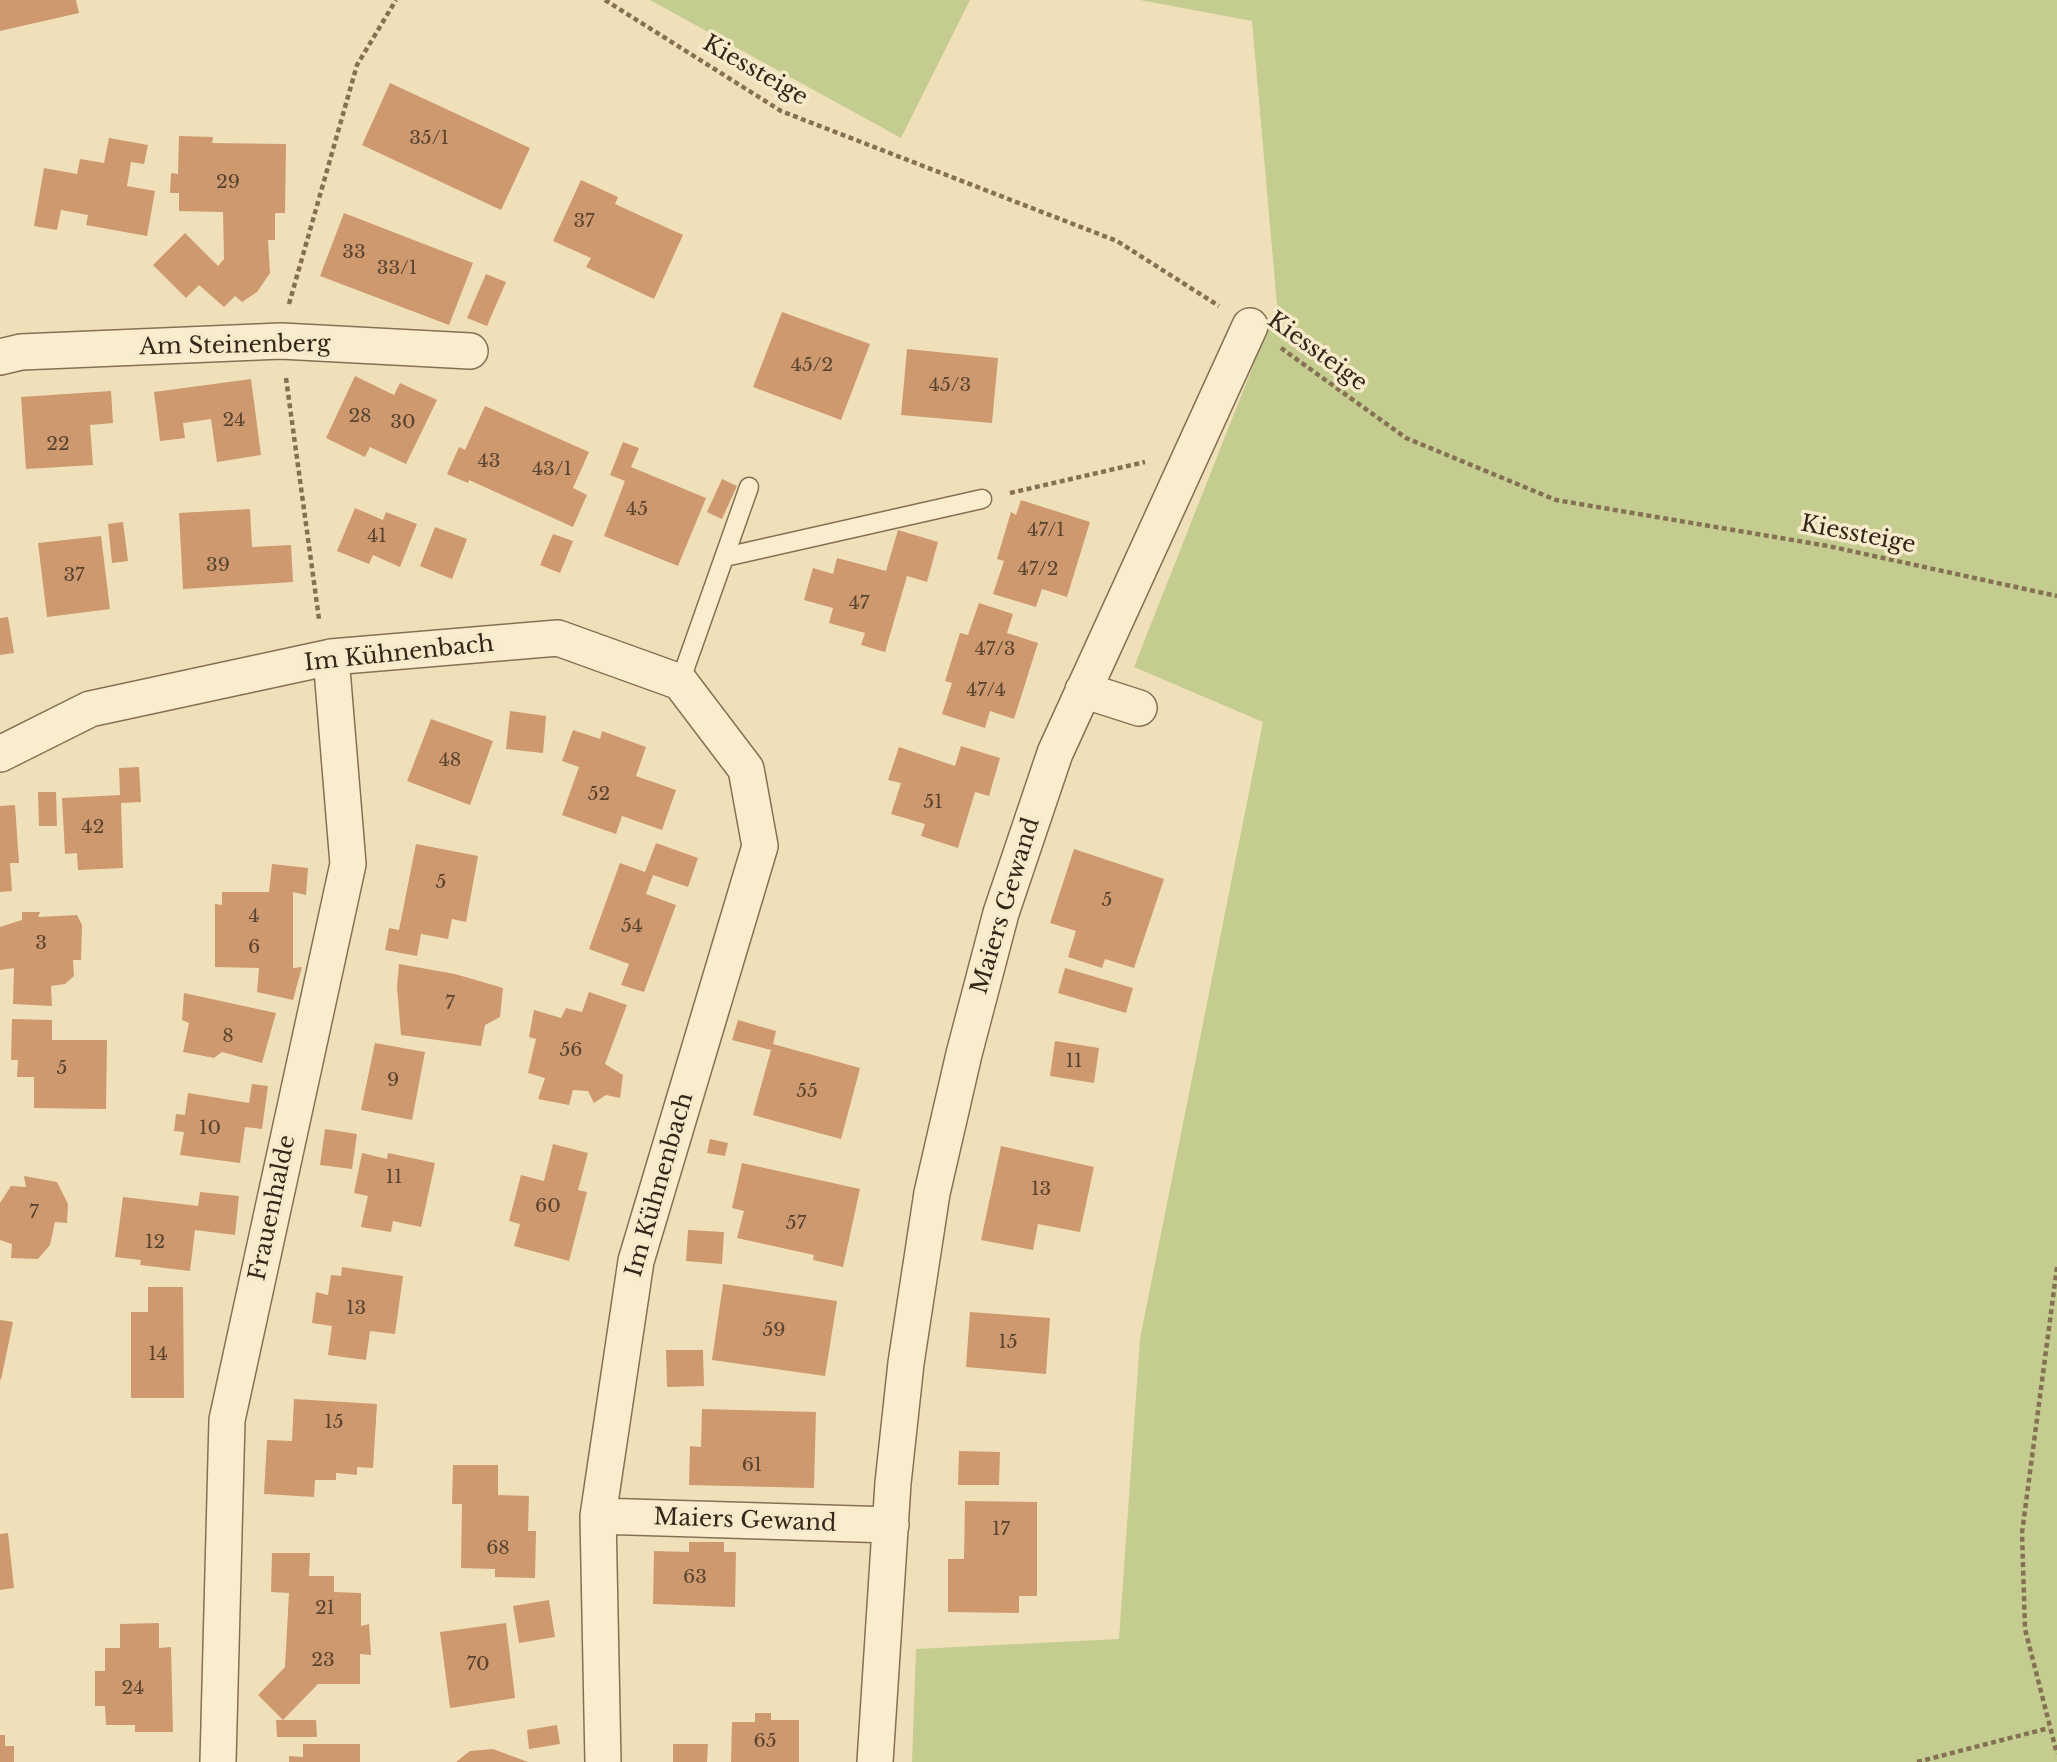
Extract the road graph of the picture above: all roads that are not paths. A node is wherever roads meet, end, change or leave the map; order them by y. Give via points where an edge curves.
1 (1250, 326) road end
2 (470, 351) dead end
3 (0, 357) edge
4 (749, 487) dead end
5 (982, 499) road end
6 (725, 557) junction
7 (328, 659) junction
8 (680, 682) junction
9 (1083, 690) junction
10 (1139, 708) dead end
11 (0, 754) edge
12 (598, 1516) junction
13 (891, 1525) junction
14 (218, 1762) edge
15 (603, 1762) edge
16 (875, 1762) edge

1 - 9 street, Maiers Gewand
2 - 3 street, Am Steinenberg via 281,341 20,352
4 - 6 lane
5 - 6 lane
6 - 8 lane
7 - 8 street, Im Kühnenbach via 558,638
7 - 11 street, Im Kühnenbach via 90,709
7 - 14 street, Frauenhalde via 348,864 227,1420
8 - 12 street, Im Kühnenbach via 746,769 760,846 636,1261
9 - 10 street
9 - 13 street, Maiers Gewand via 1017,861 964,1054 919,1263
12 - 13 street, Maiers Gewand
12 - 15 street, Im Kühnenbach
13 - 16 street, Maiers Gewand

